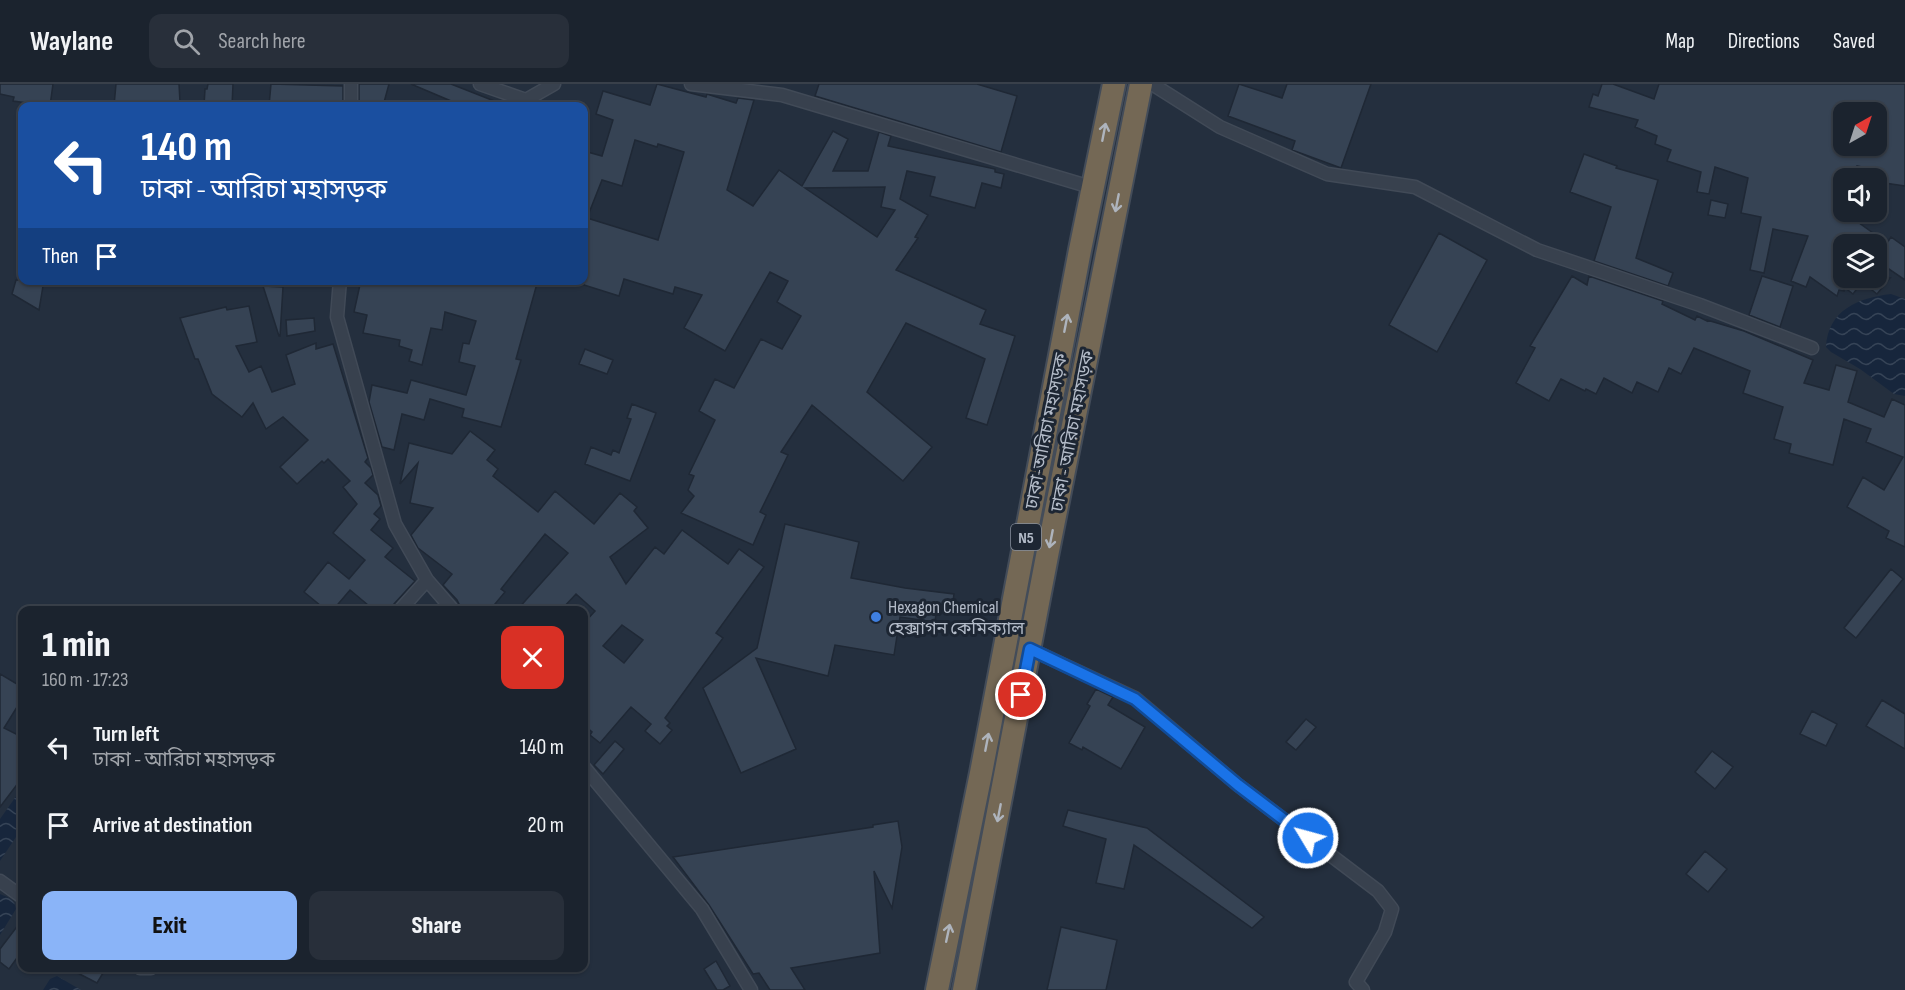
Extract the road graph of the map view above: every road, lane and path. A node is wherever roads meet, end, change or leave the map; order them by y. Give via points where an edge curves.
1 (351, 84) edge
2 (480, 84) edge
3 (554, 84) edge
4 (691, 84) edge
5 (1114, 84) edge
6 (1141, 84) edge
7 (1152, 84) edge
8 (351, 102) edge
9 (1094, 188) junction
10 (340, 285) edge
11 (1812, 348) dead end
12 (427, 580) junction
13 (404, 606) edge
14 (450, 606) edge
15 (1030, 649) junction
16 (588, 772) edge
17 (0, 881) edge
18 (18, 894) edge
19 (751, 990) edge
20 (937, 990) edge
21 (964, 990) edge
22 (1363, 990) edge

1 - 8 street
2 - 3 street via 526,100
4 - 9 street via 782,95
9 -> 5 highway, ঢাকা-আরিচা মহাসড়ক / N5
6 -> 15 highway, ঢাকা - আরিচা মহাসড়ক / N5
7 - 11 street via 1220,127 1328,174 1415,187 1537,250
20 -> 9 highway, ঢাকা-আরিচা মহাসড়ক / N5
10 - 12 street via 337,317 395,524
12 - 13 street
12 - 14 street
15 -> 21 highway, ঢাকা - আরিচা মহাসড়ক / N5
15 - 22 street via 1135,699 1238,785 1378,891 1392,909 1356,982
16 - 19 street via 702,909
17 - 18 street

